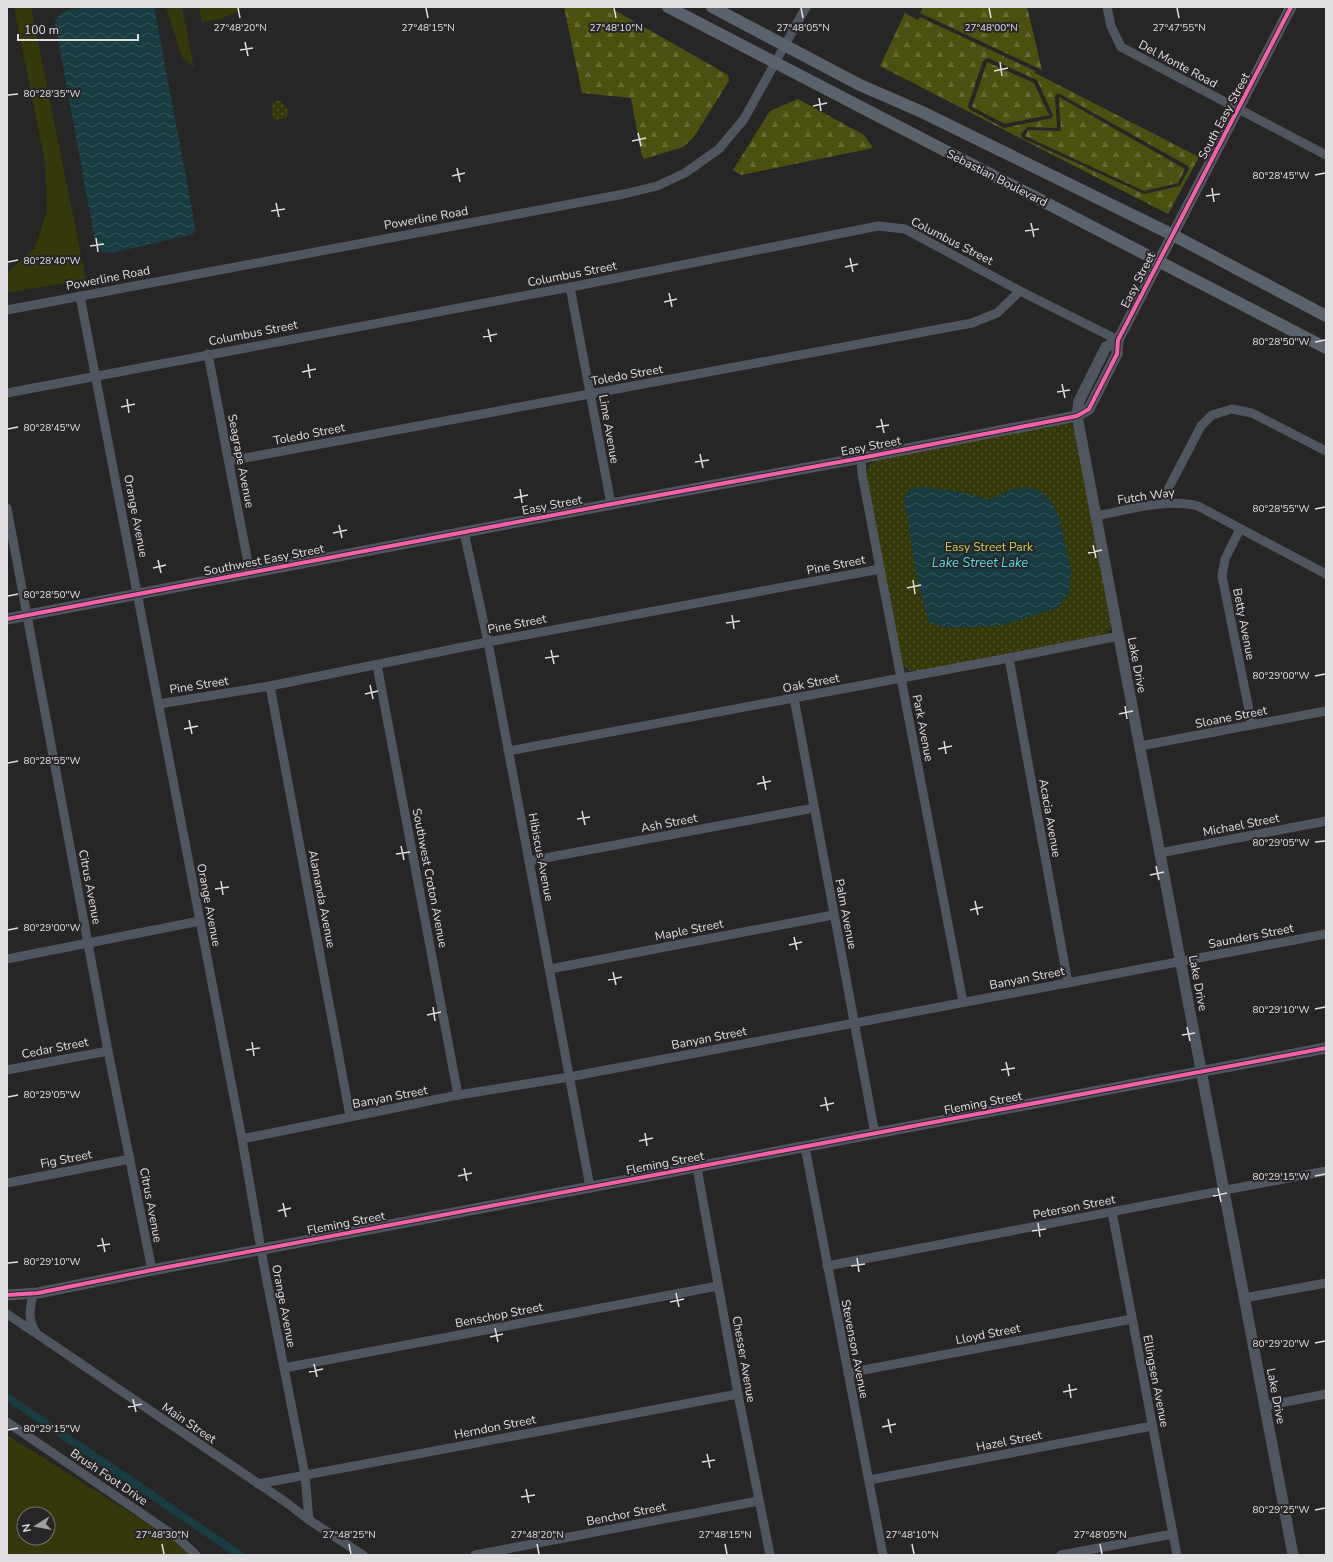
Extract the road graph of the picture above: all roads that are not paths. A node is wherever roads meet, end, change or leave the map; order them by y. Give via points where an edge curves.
1 (668, 7) edge
2 (712, 7) edge
3 (806, 7) edge
4 (1107, 7) edge
5 (1291, 7) edge
6 (786, 46) junction
7 (776, 63) junction
8 (1239, 110) junction
9 (1326, 155) edge
10 (1173, 235) junction
11 (1159, 262) junction
12 (570, 287) junction
13 (1020, 291) junction
14 (80, 296) junction
15 (7, 310) edge
16 (1326, 316) edge
17 (1118, 340) junction
18 (1326, 348) edge
19 (208, 354) junction
20 (96, 377) junction
21 (7, 393) edge
22 (591, 394) junction
23 (1077, 416) junction
24 (1326, 452) edge
25 (860, 458) junction
26 (228, 461) junction
27 (1166, 503) junction
28 (611, 504) junction
29 (7, 508) edge
30 (1096, 516) junction
31 (1240, 529) junction
32 (464, 532) junction
33 (880, 569) junction
34 (250, 573) junction
35 (1326, 574) edge
36 (139, 595) junction
37 (27, 616) junction
38 (7, 619) edge
39 (1119, 636) junction
40 (488, 642) junction
41 (1009, 658) junction
42 (377, 665) junction
43 (901, 677) junction
44 (270, 686) junction
45 (794, 698) junction
46 (159, 704) junction
47 (1326, 711) edge
48 (1252, 725) junction
49 (1140, 746) junction
50 (508, 751) junction
51 (814, 808) junction
52 (1326, 822) edge
53 (1160, 853) junction
54 (529, 861) junction
55 (833, 916) junction
56 (200, 921) junction
57 (1326, 934) edge
58 (88, 943) junction
59 (7, 959) edge
60 (1180, 961) junction
61 (550, 969) junction
62 (1068, 983) junction
63 (964, 1002) junction
64 (855, 1023) junction
65 (1326, 1048) edge
66 (108, 1050) junction
67 (7, 1070) edge
68 (1201, 1071) junction
69 (569, 1077) junction
70 (458, 1096) junction
71 (350, 1116) junction
72 (875, 1134) junction
73 (242, 1139) junction
74 (805, 1147) junction
75 (130, 1159) junction
76 (697, 1168) junction
77 (1326, 1171) edge
78 (7, 1183) edge
79 (590, 1187) junction
80 (1224, 1190) junction
81 (1112, 1212) junction
82 (261, 1250) junction
83 (827, 1266) junction
84 (152, 1270) junction
85 (1326, 1283) edge
86 (718, 1286) junction
87 (33, 1293) junction
88 (7, 1295) edge
89 (1244, 1298) junction
90 (7, 1314) edge
91 (1132, 1319) junction
92 (37, 1334) junction
93 (284, 1368) junction
94 (848, 1373) junction
95 (738, 1394) junction
96 (1326, 1394) edge
97 (1265, 1406) junction
98 (7, 1422) edge
99 (1152, 1426) junction
100 (305, 1475) junction
101 (869, 1480) junction
102 (258, 1484) junction
103 (758, 1501) junction
104 (309, 1520) junction
105 (1173, 1534) junction
106 (196, 1555) edge
107 (363, 1555) edge
108 (475, 1555) edge
109 (770, 1555) edge
110 (883, 1555) edge
111 (1061, 1555) edge
112 (1177, 1555) edge
113 (1293, 1555) edge

1 - 7 main road, Sebastian Boulevard
2 - 6 main road
3 - 6 street, Powerline Road
4 - 8 street, Del Monte Road via 1111,26 1121,47
5 - 8 street, South Easy Street
6 - 7 street, Powerline Road
6 - 10 main road via 860,85 922,112
7 - 11 main road, Sebastian Boulevard
7 - 14 street, Powerline Road via 744,119 719,149 685,173 657,186
8 - 9 street, Del Monte Road
8 - 10 street, South Easy Street
10 - 11 street, Easy Street
10 - 16 main road
11 - 17 street, Easy Street
11 - 18 main road, Sebastian Boulevard
12 - 13 street, Columbus Street via 878,226 905,229
12 - 19 street, Columbus Street
12 - 22 street, Lime Avenue
13 - 17 street, Columbus Street
13 - 22 street, Toledo Street via 997,313 972,323
14 - 15 street, Powerline Road
14 - 20 street, Orange Avenue
17 - 23 street, Easy Street via 1117,354 1089,409
19 - 20 street, Columbus Street
19 - 26 street, Seagrape Avenue
20 - 21 street, Columbus Street
20 - 36 street, Orange Avenue
22 - 26 street, Toledo Street
22 - 28 street, Lime Avenue
23 - 25 street, Easy Street
23 - 30 street, Lake Drive
24 - 27 street via 1252,413 1232,408 1212,415 1200,426 1165,495
25 - 28 street, Easy Street
25 - 33 street, Park Avenue
26 - 34 street, Seagrape Avenue
27 - 30 street, Futch Way
27 - 31 street, Futch Way via 1198,506
28 - 32 street, Easy Street
29 - 37 street, Citrus Avenue
30 - 39 street, Lake Drive
31 - 35 street, Futch Way
31 - 48 street, Betty Avenue via 1225,559 1222,576
32 - 34 street, Southwest Easy Street
32 - 40 street, Hibiscus Avenue
33 - 40 street, Pine Street
33 - 43 street, Park Avenue
34 - 36 street, Southwest Easy Street
36 - 37 street
36 - 46 street, Orange Avenue
37 - 38 street
37 - 58 street, Citrus Avenue
39 - 41 street, Oak Street
39 - 49 street, Lake Drive
40 - 42 street, Pine Street
40 - 50 street, Hibiscus Avenue
41 - 43 street, Oak Street
41 - 62 street, Acacia Avenue
42 - 44 street, Pine Street
42 - 70 street, Southwest Croton Avenue
43 - 45 street, Oak Street
43 - 63 street, Park Avenue
44 - 46 street, Pine Street
44 - 71 street, Alamanda Avenue
45 - 50 street, Oak Street
45 - 51 street, Palm Avenue
46 - 56 street, Orange Avenue
47 - 48 street, Sloane Street
48 - 49 street, Sloane Street
49 - 53 street, Lake Drive
50 - 54 street, Hibiscus Avenue
51 - 54 street, Ash Street
51 - 55 street, Palm Avenue
52 - 53 street, Michael Street
53 - 60 street, Lake Drive
54 - 61 street, Hibiscus Avenue
55 - 61 street, Maple Street
55 - 64 street, Palm Avenue
56 - 58 street
56 - 73 street, Orange Avenue
57 - 60 street, Saunders Street
58 - 59 street
58 - 66 street, Citrus Avenue
60 - 62 street, Banyan Street
60 - 68 street, Lake Drive
61 - 69 street, Hibiscus Avenue
62 - 63 street, Banyan Street
63 - 64 street, Banyan Street
64 - 69 street, Banyan Street
64 - 72 street, Palm Avenue
65 - 68 street, Fleming Street
66 - 67 street, Cedar Street
66 - 75 street, Citrus Avenue
68 - 72 street, Fleming Street
68 - 80 street, Lake Drive
69 - 70 street, Banyan Street
69 - 79 street, Hibiscus Avenue
70 - 71 street, Banyan Street
71 - 73 street, Banyan Street
72 - 74 street, Fleming Street
73 - 82 street, Orange Avenue
74 - 76 street, Fleming Street
74 - 83 street, Stevenson Avenue
75 - 78 street, Fig Street
75 - 84 street, Citrus Avenue
76 - 79 street, Fleming Street
76 - 86 street, Chesser Avenue
77 - 80 street, Peterson Street
79 - 82 street, Fleming Street
80 - 81 street, Peterson Street
80 - 89 street, Lake Drive
81 - 83 street, Peterson Street
81 - 91 street, Ellingsen Avenue
82 - 84 street, Fleming Street
82 - 93 street, Orange Avenue
83 - 94 street, Stevenson Avenue
84 - 87 street, Fleming Street
85 - 89 street
86 - 93 street, Benschop Street
86 - 95 street, Chesser Avenue
87 - 88 street, Fleming Street
87 - 92 street via 30,1322
89 - 97 street, Lake Drive
90 - 92 street, Main Street
91 - 94 street, Lloyd Street
91 - 99 street, Ellingsen Avenue
92 - 102 street, Main Street
93 - 100 street, Orange Avenue
94 - 101 street, Stevenson Avenue
95 - 100 street, Herndon Street
95 - 103 street, Chesser Avenue
96 - 97 street
97 - 113 street, Lake Drive
98 - 106 street, Brush Foot Drive via 179,1539
99 - 101 street, Hazel Street
99 - 105 street, Ellingsen Avenue
100 - 102 street, Herndon Street
100 - 104 street, Orange Avenue
101 - 110 street, Stevenson Avenue
102 - 104 street, Main Street
103 - 108 street, Benchor Street
103 - 109 street, Chesser Avenue
104 - 107 street, Main Street
105 - 111 street
105 - 112 street, Ellingsen Avenue

